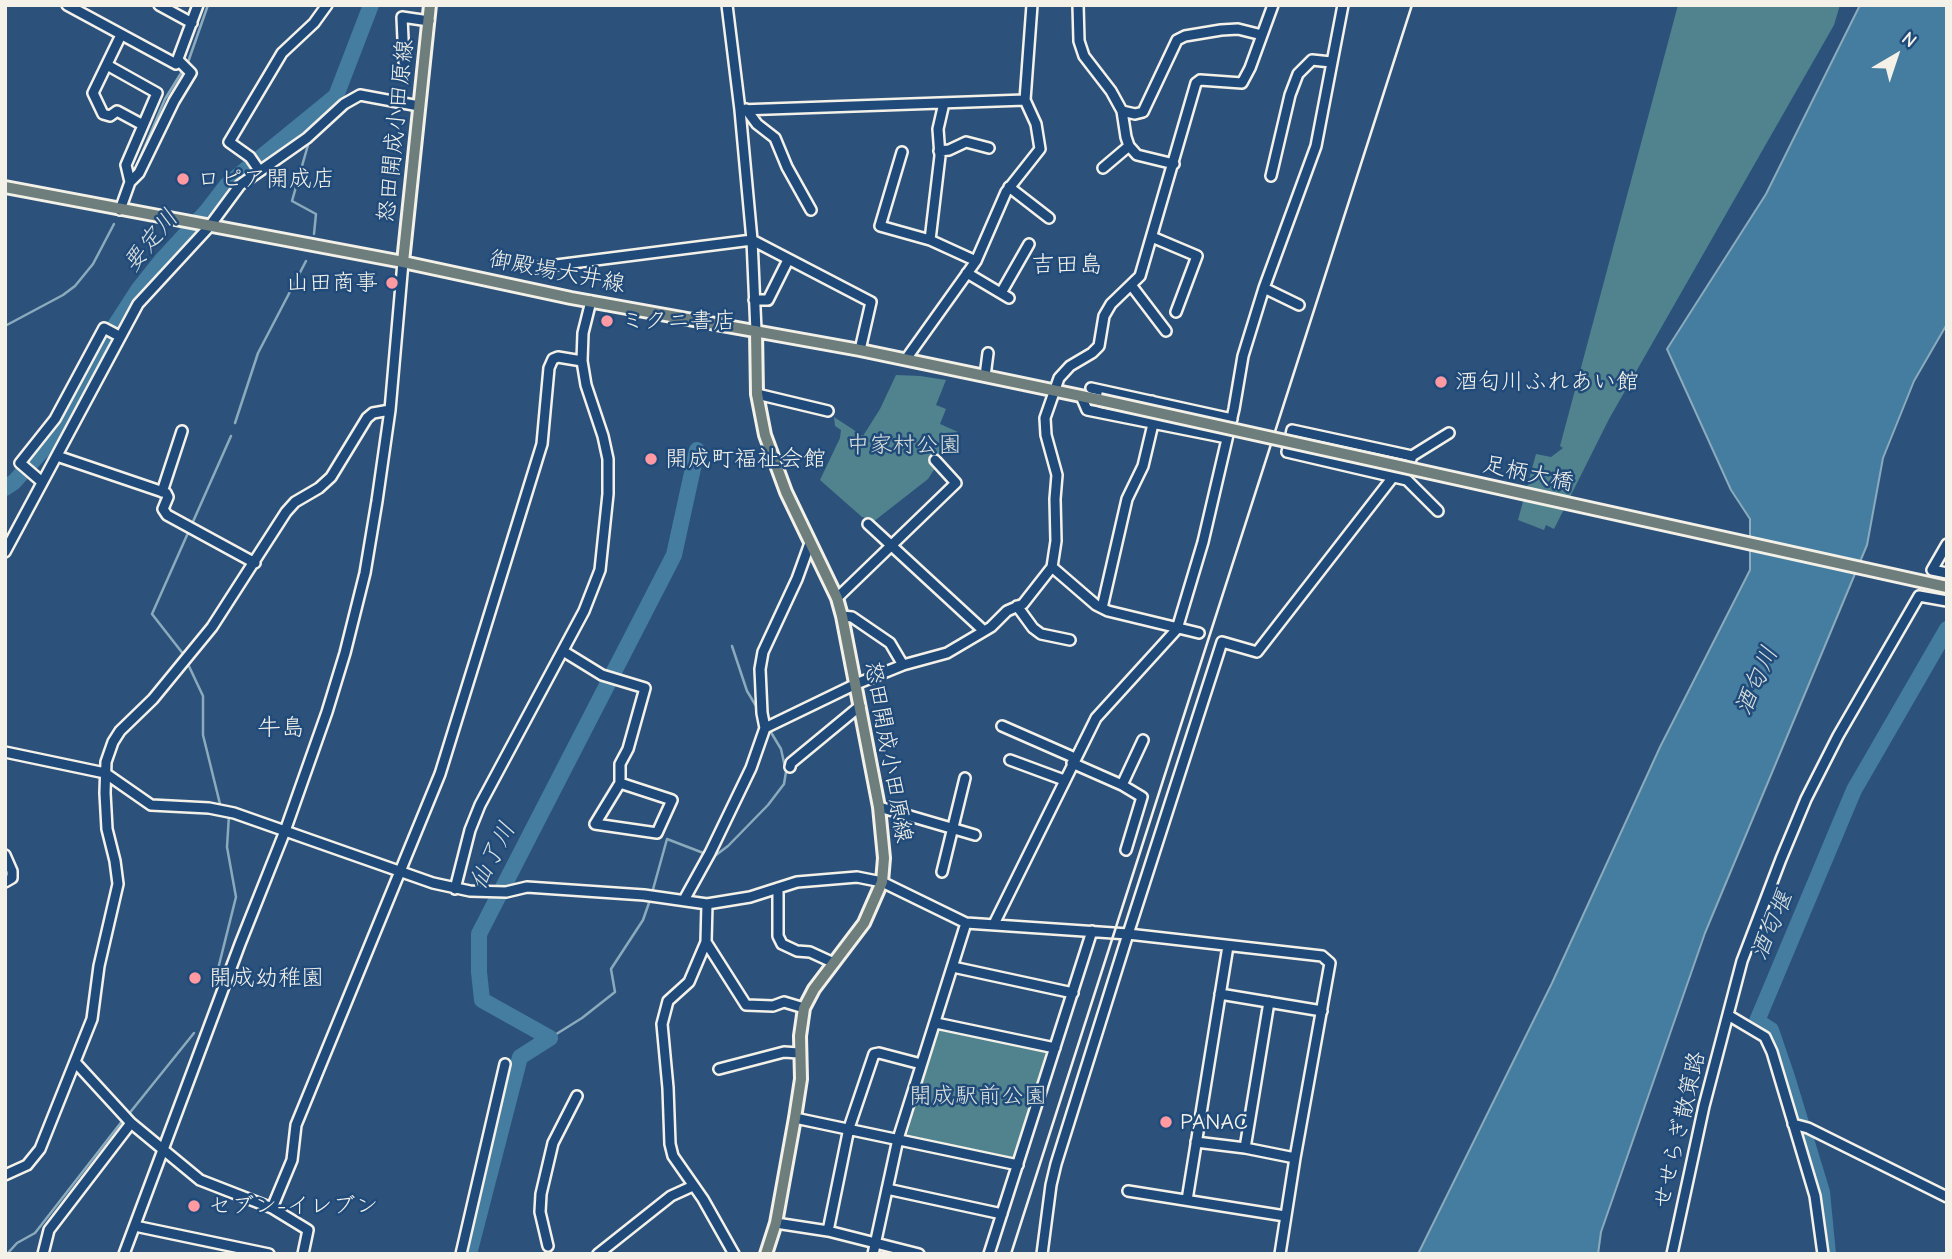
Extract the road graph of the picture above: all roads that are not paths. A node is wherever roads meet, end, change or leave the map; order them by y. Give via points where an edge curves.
1 (67, 5) edge
2 (159, 5) edge
3 (198, 5) edge
4 (327, 5) edge
5 (430, 5) edge
6 (726, 5) edge
7 (1032, 5) edge
8 (1078, 5) edge
9 (1273, 5) edge
10 (1343, 5) edge
11 (429, 21) junction
12 (192, 23) junction
13 (121, 35) junction
14 (1262, 35) junction
15 (178, 60) junction
16 (404, 62) dead end
17 (1331, 62) junction
18 (107, 65) junction
19 (1025, 100) junction
20 (944, 103) junction
21 (419, 106) junction
22 (743, 109) junction
23 (1122, 111) junction
24 (142, 125) junction
25 (1129, 146) junction
26 (989, 148) dead end
27 (939, 151) junction
28 (902, 152) dead end
29 (1174, 164) junction
30 (258, 168) junction
31 (1103, 168) dead end
32 (1271, 176) dead end
33 (130, 182) junction
34 (5, 187) edge
35 (1009, 187) junction
36 (120, 210) junction
37 (811, 210) dead end
38 (1049, 218) dead end
39 (206, 226) junction
40 (1152, 237) junction
41 (752, 240) junction
42 (930, 240) junction
43 (1029, 244) dead end
44 (788, 260) junction
45 (976, 261) junction
46 (403, 262) junction
47 (533, 268) dead end
48 (967, 273) junction
49 (1131, 285) junction
50 (1264, 288) junction
51 (754, 300) junction
52 (591, 302) junction
53 (1299, 305) dead end
54 (1176, 312) dead end
55 (755, 331) junction
56 (1166, 331) dead end
57 (118, 336) junction
58 (860, 350) junction
59 (988, 353) dead end
60 (906, 359) junction
61 (582, 361) junction
62 (985, 376) junction
63 (1091, 388) dead end
64 (1055, 390) junction
65 (757, 394) junction
66 (1081, 396) junction
67 (1100, 400) joint
68 (1152, 401) junction
69 (390, 410) junction
70 (828, 411) dead end
71 (1232, 418) junction
72 (1153, 425) junction
73 (182, 431) dead end
74 (1450, 433) dead end
75 (1227, 438) junction
76 (1289, 443) junction
77 (57, 456) junction
78 (1412, 456) junction
79 (935, 460) dead end
80 (1393, 477) junction
81 (1408, 480) junction
82 (42, 482) junction
83 (162, 492) junction
84 (1438, 511) dead end
85 (868, 524) dead end
86 (810, 543) junction
87 (1947, 544) edge
88 (891, 545) junction
89 (5, 552) edge
90 (255, 563) junction
91 (1052, 567) junction
92 (1947, 573) edge
93 (1947, 587) edge
94 (836, 598) junction
95 (1947, 601) edge
96 (1017, 606) junction
97 (1102, 608) junction
98 (842, 616) junction
99 (1177, 629) junction
100 (984, 631) junction
101 (1199, 633) dead end
102 (1070, 640) dead end
103 (563, 651) junction
104 (903, 665) junction
105 (856, 684) junction
106 (860, 706) junction
107 (1002, 726) dead end
108 (765, 728) junction
109 (1143, 740) dead end
110 (5, 752) edge
111 (1010, 760) dead end
112 (1074, 761) junction
113 (790, 767) dead end
114 (105, 774) junction
115 (965, 778) dead end
116 (1064, 780) junction
117 (620, 783) junction
118 (1122, 785) junction
119 (879, 807) junction
120 (952, 828) junction
121 (285, 831) junction
122 (975, 835) dead end
123 (1126, 850) dead end
124 (5, 855) edge
125 (400, 870) junction
126 (942, 872) dead end
127 (5, 882) edge
128 (882, 882) junction
129 (778, 888) junction
130 (455, 889) junction
131 (684, 900) junction
132 (707, 904) junction
133 (966, 923) junction
134 (994, 925) junction
135 (1092, 931) junction
136 (1128, 934) junction
137 (706, 942) junction
138 (1227, 946) junction
139 (834, 963) junction
140 (953, 967) junction
141 (1073, 993) junction
142 (1220, 994) junction
143 (1269, 1002) junction
144 (804, 1008) junction
145 (1322, 1011) junction
146 (1728, 1015) junction
147 (936, 1023) junction
148 (1055, 1048) junction
149 (799, 1054) junction
150 (75, 1062) junction
151 (505, 1063) dead end
152 (921, 1064) junction
153 (719, 1069) dead end
154 (577, 1096) dead end
155 (796, 1118) junction
156 (131, 1123) junction
157 (1793, 1124) junction
158 (849, 1128) junction
159 (898, 1139) junction
160 (1196, 1142) junction
161 (1245, 1148) junction
162 (164, 1151) junction
163 (1295, 1158) junction
164 (1018, 1165) junction
165 (5, 1175) edge
166 (692, 1186) junction
167 (887, 1189) junction
168 (1128, 1191) dead end
169 (1947, 1197) edge
170 (1187, 1200) junction
171 (272, 1208) junction
172 (1002, 1214) junction
173 (1285, 1216) junction
174 (776, 1223) junction
175 (135, 1226) junction
176 (828, 1231) junction
177 (874, 1249) edge
178 (552, 1250) edge
179 (43, 1254) edge
180 (124, 1254) edge
181 (269, 1254) edge
182 (303, 1254) edge
183 (461, 1254) edge
184 (598, 1254) edge
185 (734, 1254) edge
186 (766, 1254) edge
187 (919, 1254) edge
188 (989, 1254) edge
189 (1042, 1254) edge
190 (1280, 1254) edge
191 (1672, 1254) edge
192 (1823, 1254) edge

1 - 13 street
2 - 12 street
3 - 12 street
4 - 30 street via 282,53 229,142
5 - 11 main road, 怒田開成小田原線
6 - 22 street
7 - 19 street
8 - 23 street via 1084,56
9 - 14 street
10 - 17 street
11 - 16 street via 402,17
11 - 21 main road, 怒田開成小田原線
12 - 15 street
13 - 15 street via 176,64
13 - 18 street
14 - 23 street via 1221,30 1177,40 1143,111
14 - 29 street via 1242,83 1196,83
15 - 33 street via 191,72 139,173
17 - 32 street via 1312,60 1298,74
17 - 50 street via 1316,146
18 - 24 street via 157,93
18 - 24 street via 93,93 103,114 117,111
19 - 20 street
19 - 35 street via 1037,124 1041,149
20 - 22 street
20 - 27 street
21 - 30 street via 360,95 307,138
21 - 46 main road, 怒田開成小田原線
22 - 37 street via 775,138
22 - 41 street
23 - 25 street
24 - 33 street via 126,165
25 - 29 street via 1137,155
25 - 31 street
26 - 27 street via 966,142
27 - 42 street
28 - 42 street via 880,226
29 - 40 street
30 - 39 street
33 - 36 street
34 - 36 main road, 御殿場大井線
35 - 38 street
35 - 45 street
36 - 39 main road, 御殿場大井線
39 - 46 main road, 御殿場大井線
39 - 57 street via 138,304
40 - 49 street via 1140,276
40 - 54 street via 1197,256
41 - 44 street
41 - 47 street
41 - 51 street
42 - 45 street
43 - 48 street via 1005,295
44 - 51 street via 768,300
44 - 58 street via 871,302
45 - 48 street
46 - 52 main road, 御殿場大井線
46 - 69 street
48 - 60 street
49 - 56 street
49 - 64 street via 1104,316 1099,346 1070,366
50 - 53 street
50 - 71 street via 1243,356
51 - 55 street
52 - 55 main road, 御殿場大井線
52 - 61 street
55 - 58 main road, 御殿場大井線
55 - 65 main road, 怒田開成小田原線
57 - 77 street
57 - 82 street via 104,328 55,419 20,463
58 - 60 main road, 御殿場大井線
59 - 62 street
60 - 62 main road, 御殿場大井線
61 - 103 street via 608,459 608,495 600,570
61 - 125 street via 558,357 549,368 542,444 440,774
62 - 64 main road, 御殿場大井線
63 - 68 street
64 - 66 main road, 御殿場大井線
64 - 91 street via 1045,418 1058,475
65 - 70 street
65 - 86 main road, 怒田開成小田原線 via 765,435
66 - 67 main road, 御殿場大井線
66 - 72 street via 1087,410
67 - 76 main road, 足柄大橋, bridge
68 - 71 street
68 - 72 street
69 - 90 street via 373,412 367,418 331,477 295,502
69 - 121 street via 365,573 327,712
71 - 75 street
72 - 75 street
72 - 97 street via 1143,466 1127,499
73 - 83 street
74 - 78 street
75 - 99 street
76 - 78 street via 1292,429
76 - 80 street via 1287,453
76 - 93 main road, 足柄大橋, bridge
77 - 82 street
77 - 83 street
78 - 81 street
79 - 88 street via 957,483
80 - 81 street
80 - 136 street via 1257,652 1219,640
81 - 84 street
82 - 89 street
83 - 90 street via 168,497 164,512
85 - 88 street
86 - 94 main road, 怒田開成小田原線
86 - 108 street via 763,652
87 - 92 street via 1932,570
88 - 94 street
88 - 100 street
90 - 114 street via 212,627 118,734
91 - 96 street
91 - 97 street
94 - 98 main road, 怒田開成小田原線
95 - 146 street, せせらぎ散策路 via 1919,596 1839,736 1776,870 1742,961
96 - 100 street
96 - 102 street via 1041,634
97 - 99 street
98 - 104 street via 852,617 890,643
98 - 105 main road, 怒田開成小田原線
99 - 101 street
99 - 112 street via 1106,704
100 - 104 street via 947,653
103 - 117 street via 602,675 645,688 620,764
103 - 130 street via 480,805
104 - 105 street
105 - 106 main road, 怒田開成小田原線
105 - 108 street
106 - 113 street
106 - 119 main road, 怒田開成小田原線
107 - 112 street
108 - 131 street via 751,768
109 - 118 street
110 - 114 street
111 - 116 street
112 - 116 street
112 - 118 street
114 - 121 street via 151,805 214,808
114 - 150 street via 106,825 116,861 117,889 92,1019
115 - 120 street
116 - 134 street
117 - 117 street via 673,800 657,832 595,824
118 - 123 street via 1142,797
119 - 120 street
119 - 128 main road, 怒田開成小田原線
120 - 122 street
120 - 126 street
121 - 125 street
121 - 162 street
124 - 127 street via 12,871 12,878
125 - 130 street
125 - 171 street via 296,1125 292,1160
128 - 129 street via 831,878
128 - 133 street
128 - 139 main road, 怒田開成小田原線 via 864,923
129 - 132 street
129 - 139 street via 782,944
130 - 131 street via 482,893 527,887
131 - 132 street
132 - 137 street
133 - 134 street
133 - 140 street
134 - 135 street
135 - 136 street
135 - 141 street
136 - 138 street
136 - 189 street via 1056,1164
137 - 144 street via 746,1005 784,1002
137 - 166 street via 689,982 668,1001 662,1024 670,1144
138 - 142 street
138 - 145 street via 1322,956 1330,963
139 - 144 main road, 怒田開成小田原線
140 - 141 street
140 - 147 street
141 - 148 street
142 - 143 street
142 - 160 street
143 - 145 street
143 - 161 street
144 - 149 main road, 怒田開成小田原線
145 - 163 street
146 - 157 street via 1765,1037
146 - 191 street, せせらぎ散策路
147 - 148 street
147 - 152 street
148 - 164 street
149 - 153 street via 784,1052
149 - 155 main road, 怒田開成小田原線
150 - 156 street
150 - 165 street via 40,1149 27,1165
151 - 183 street
152 - 158 street via 874,1054
152 - 159 street
154 - 178 street via 554,1143 541,1194 542,1230
155 - 158 street
155 - 174 main road, 怒田開成小田原線
156 - 162 street
156 - 179 street via 49,1230
157 - 169 street
157 - 192 street via 1815,1196
158 - 159 street
158 - 176 street
159 - 164 street
159 - 167 street
160 - 161 street
160 - 170 street
161 - 163 street
162 - 171 street via 200,1180
162 - 175 street
163 - 173 street
164 - 172 street
166 - 184 street via 671,1196
166 - 185 street
167 - 172 street
167 - 177 street
168 - 170 street
170 - 173 street
171 - 182 street via 308,1230
172 - 188 street
173 - 190 street
174 - 176 street
174 - 186 main road, 怒田開成小田原線
175 - 180 street
175 - 181 street
176 - 177 street
177 - 187 street

